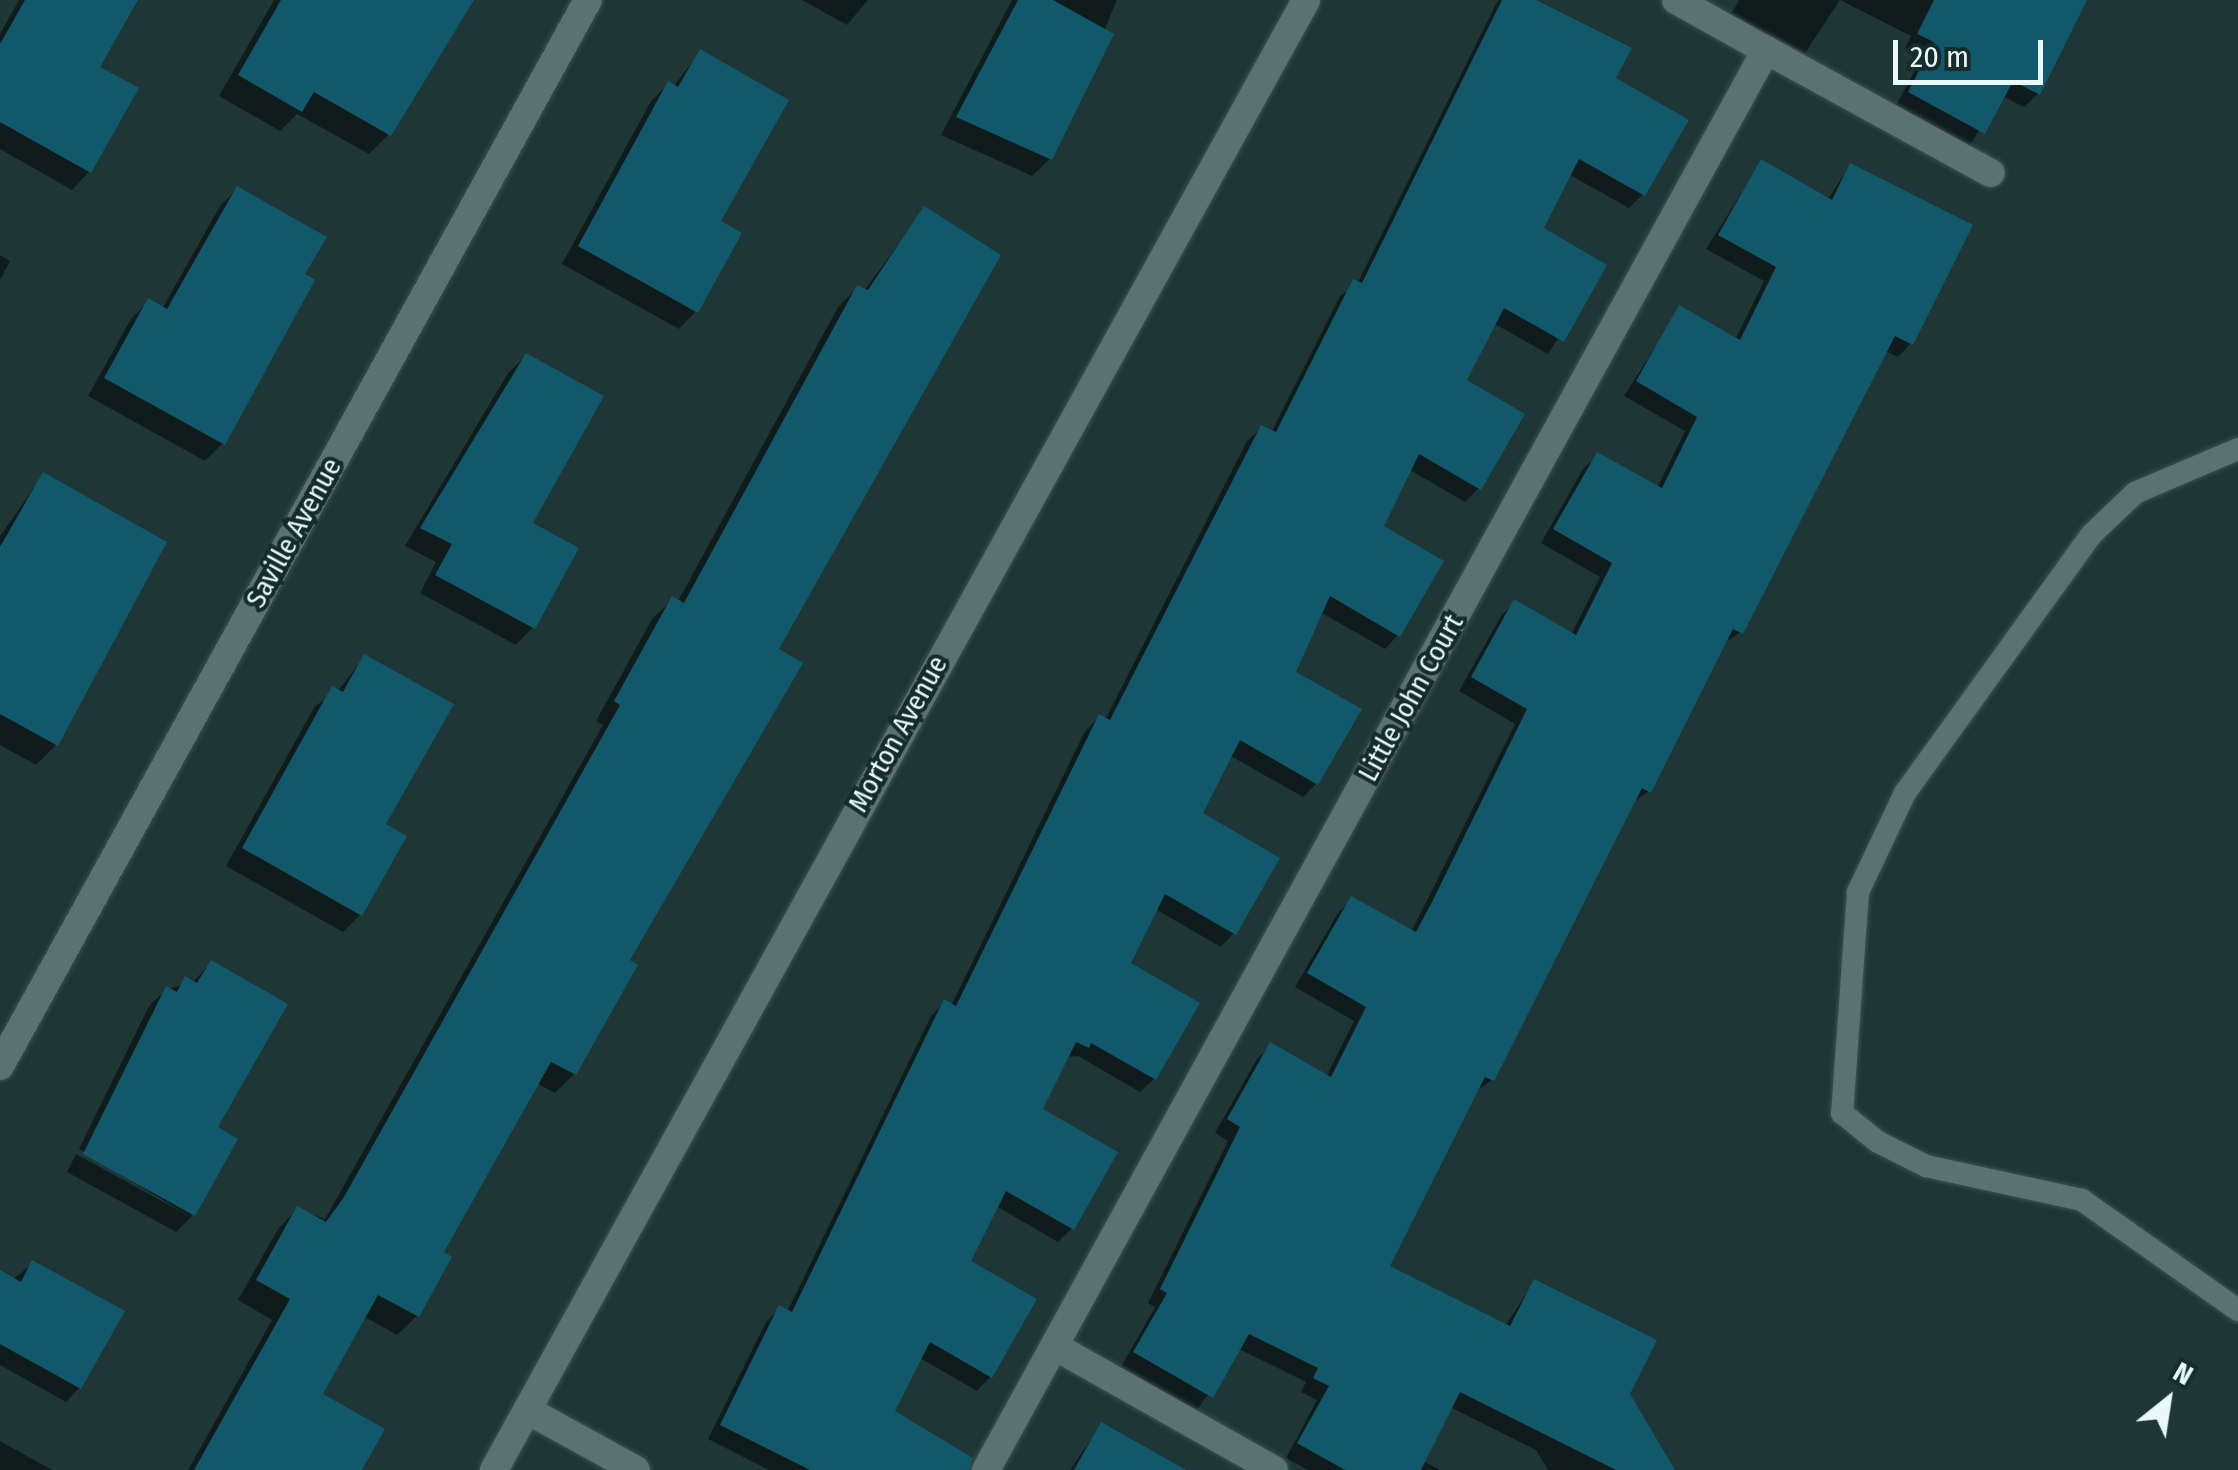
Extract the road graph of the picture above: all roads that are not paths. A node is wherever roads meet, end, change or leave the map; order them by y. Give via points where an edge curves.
1 (588, 0) edge
2 (1306, 0) edge
3 (1676, 0) edge
4 (1766, 50) junction
5 (1991, 173) dead end
6 (2238, 448) edge
7 (0, 1066) edge
8 (2238, 1310) edge
9 (1056, 1346) junction
10 (527, 1410) junction
11 (494, 1470) edge
12 (636, 1470) edge
13 (986, 1470) edge
14 (1274, 1470) edge

1 - 7 street, Saville Avenue
2 - 10 street, Morton Avenue
3 - 4 street
4 - 5 street
4 - 9 street, Little John Court
6 - 8 lane via 2135,494 2091,535 1906,793 1858,892 1842,1113 1878,1142 1926,1166 2082,1200
9 - 13 street, Little John Court
9 - 14 street
10 - 11 street, Morton Avenue
10 - 12 street

